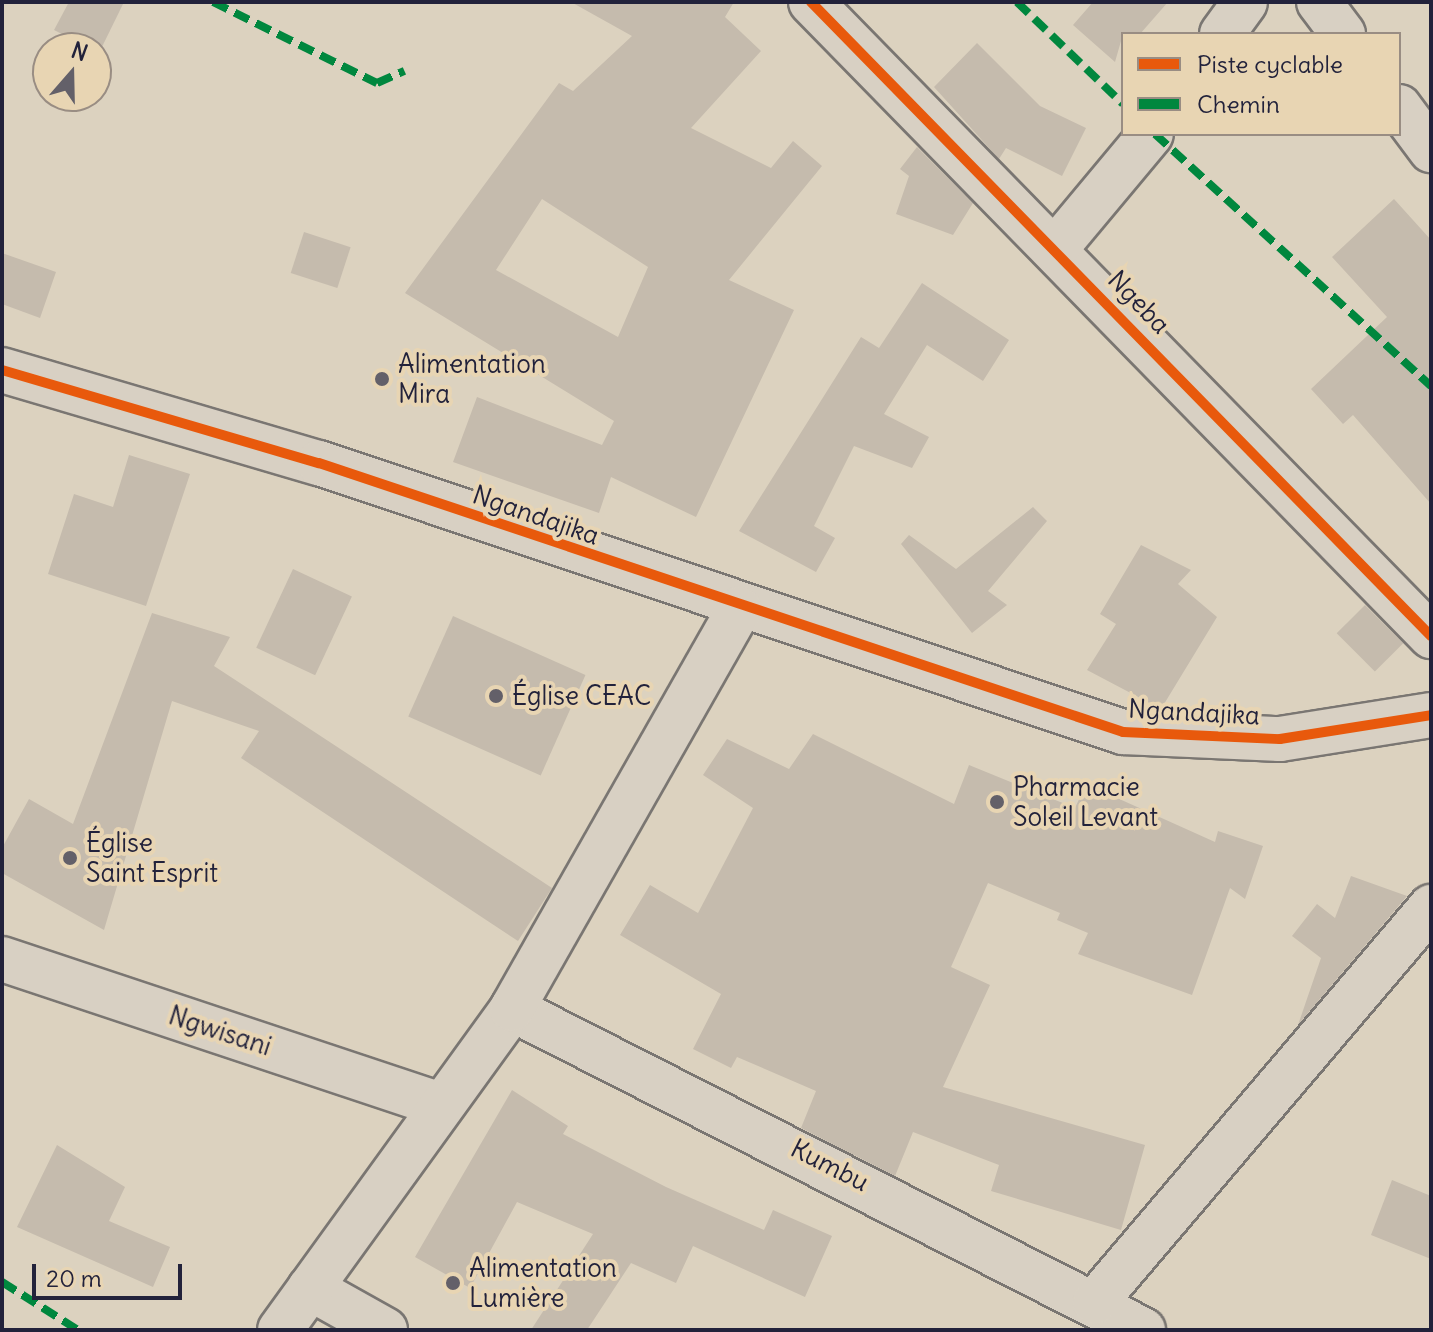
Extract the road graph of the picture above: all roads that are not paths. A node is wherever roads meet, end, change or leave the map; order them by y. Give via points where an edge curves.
1 (811, 2) edge
2 (1245, 2) edge
3 (1319, 2) edge
4 (1223, 32) edge
5 (1342, 32) edge
6 (1401, 110) edge
7 (1149, 136) edge
8 (1431, 150) edge
9 (1056, 248) junction
10 (2, 370) edge
11 (739, 609) junction
12 (1431, 636) edge
13 (1431, 715) edge
14 (1431, 907) edge
15 (2, 959) edge
16 (512, 1009) junction
17 (438, 1104) junction
18 (310, 1288) junction
19 (1095, 1302) junction
20 (280, 1330) edge
21 (385, 1330) edge
22 (1143, 1330) edge

1 - 9 street, Ngeba
2 - 4 street
3 - 5 street
6 - 8 street
7 - 9 street
9 - 12 street, Ngeba
10 - 11 street, Ngandajika via 319,463
11 - 13 street, Ngandajika via 1123,732 1280,739
11 - 16 street
14 - 19 street
15 - 17 street, Ngwisani
16 - 17 street
16 - 19 street, Kumbu
17 - 18 street
18 - 20 street
18 - 21 street
19 - 22 street, Kumbu

